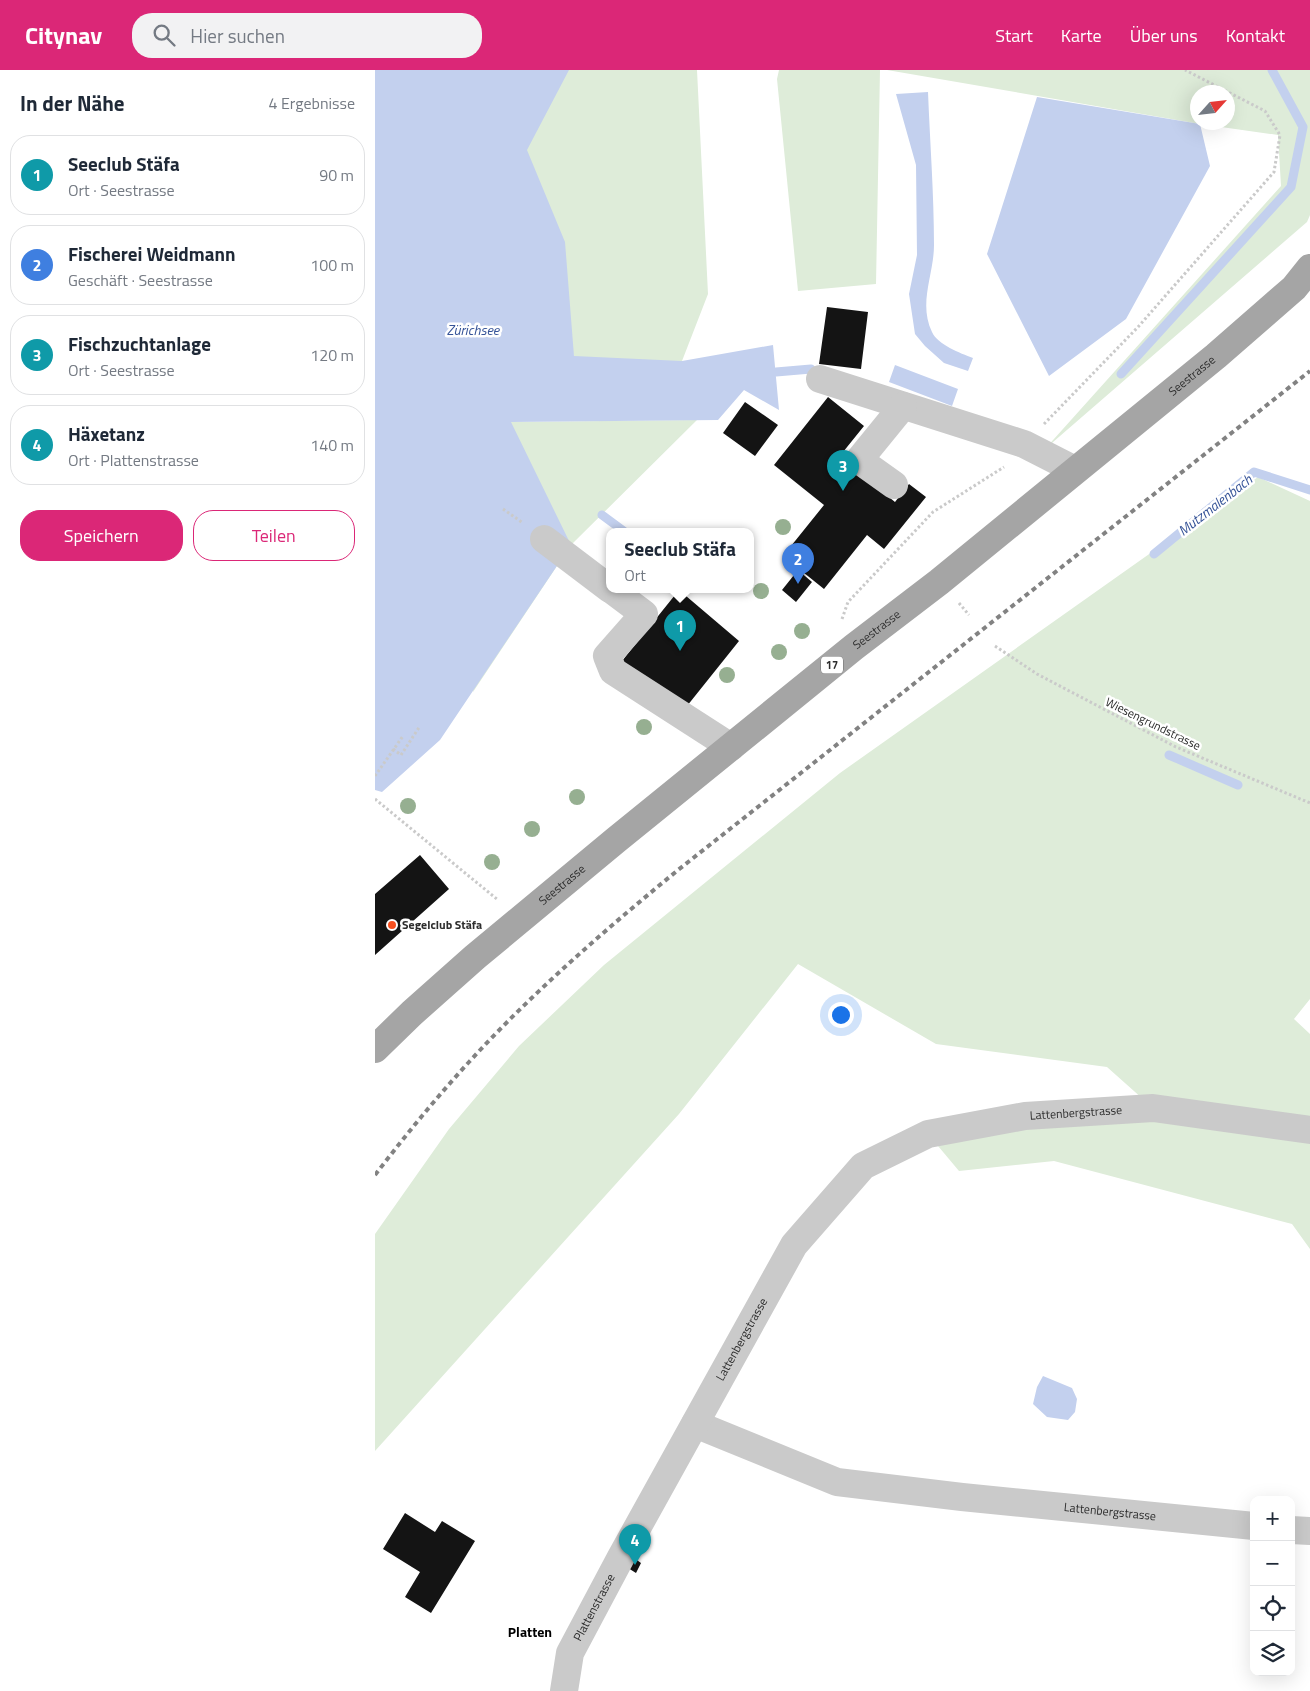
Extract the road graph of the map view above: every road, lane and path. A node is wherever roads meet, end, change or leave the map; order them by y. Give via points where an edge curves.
1 (1185, 70) edge
2 (1310, 268) edge
3 (820, 379) dead end
4 (903, 406) junction
5 (1024, 444) junction
6 (1075, 470) junction
7 (894, 485) dead end
8 (544, 539) dead end
9 (606, 585) edge
10 (616, 593) edge
11 (840, 624) dead end
12 (995, 646) dead end
13 (420, 726) dead end
14 (403, 736) dead end
15 (731, 748) junction
16 (393, 749) junction
17 (375, 776) edge
18 (375, 799) edge
19 (1310, 803) edge
20 (503, 905) dead end
21 (375, 1049) edge
22 (1310, 1130) edge
23 (695, 1424) junction
24 (1250, 1526) edge
25 (1295, 1530) edge
26 (1310, 1532) edge
27 (564, 1691) edge

1 - 5 path via 1265,111 1280,135 1274,172 1138,327
2 - 6 main road, Seestrasse / 17 via 1294,288 1216,356
3 - 4 street
4 - 5 street
4 - 7 street via 859,460
5 - 6 street
5 - 11 path via 1004,467 933,512 848,602
6 - 15 main road, Seestrasse / 17
8 - 9 street
10 - 15 street via 644,614 607,656 613,671
12 - 19 path, Wiesengrundstrasse via 1037,674 1177,748
13 - 16 path via 401,754
14 - 16 path
15 - 21 main road, Seestrasse / 17 via 475,956
16 - 17 path
18 - 20 path
22 - 23 street, Lattenbergstrasse via 1153,1108 1025,1116 928,1134 863,1166 794,1244
23 - 24 street, Lattenbergstrasse via 837,1482
23 - 27 street, Plattenstrasse via 570,1653
25 - 26 street

